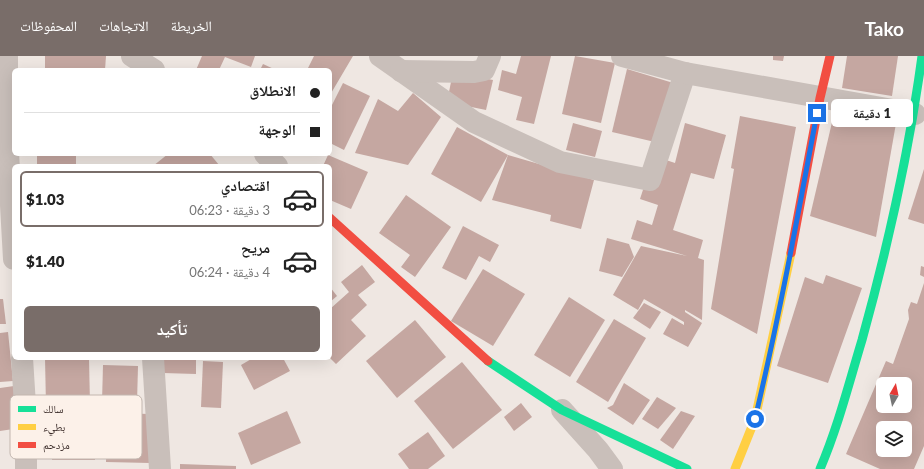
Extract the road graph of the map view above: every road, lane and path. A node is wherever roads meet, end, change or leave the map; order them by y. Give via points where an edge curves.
1 (7, 56) edge
2 (132, 56) edge
3 (380, 56) edge
4 (490, 56) edge
5 (622, 56) edge
6 (830, 56) edge
7 (922, 56) edge
8 (151, 68) edge
9 (401, 71) junction
10 (685, 73) junction
11 (820, 98) junction
12 (915, 114) junction
13 (268, 156) edge
14 (275, 164) edge
15 (332, 220) edge
16 (12, 223) edge
17 (22, 360) edge
18 (153, 360) edge
19 (24, 395) edge
20 (562, 410) junction
21 (160, 469) edge
22 (612, 469) edge
23 (687, 469) edge
24 (735, 469) edge
25 (820, 469) edge

1 - 16 street via 7,134
2 - 8 street
3 - 9 street
4 - 9 street via 484,70 474,72
5 - 10 street
6 - 11 street
7 - 12 street
9 - 10 street via 474,122 560,162 650,180
10 - 11 street
11 - 12 street
11 - 24 street via 766,374 755,419
12 - 25 street via 887,249 836,425
13 - 14 street
15 - 20 street via 484,358
17 - 19 street
18 - 21 street
20 - 22 street
20 - 23 street

